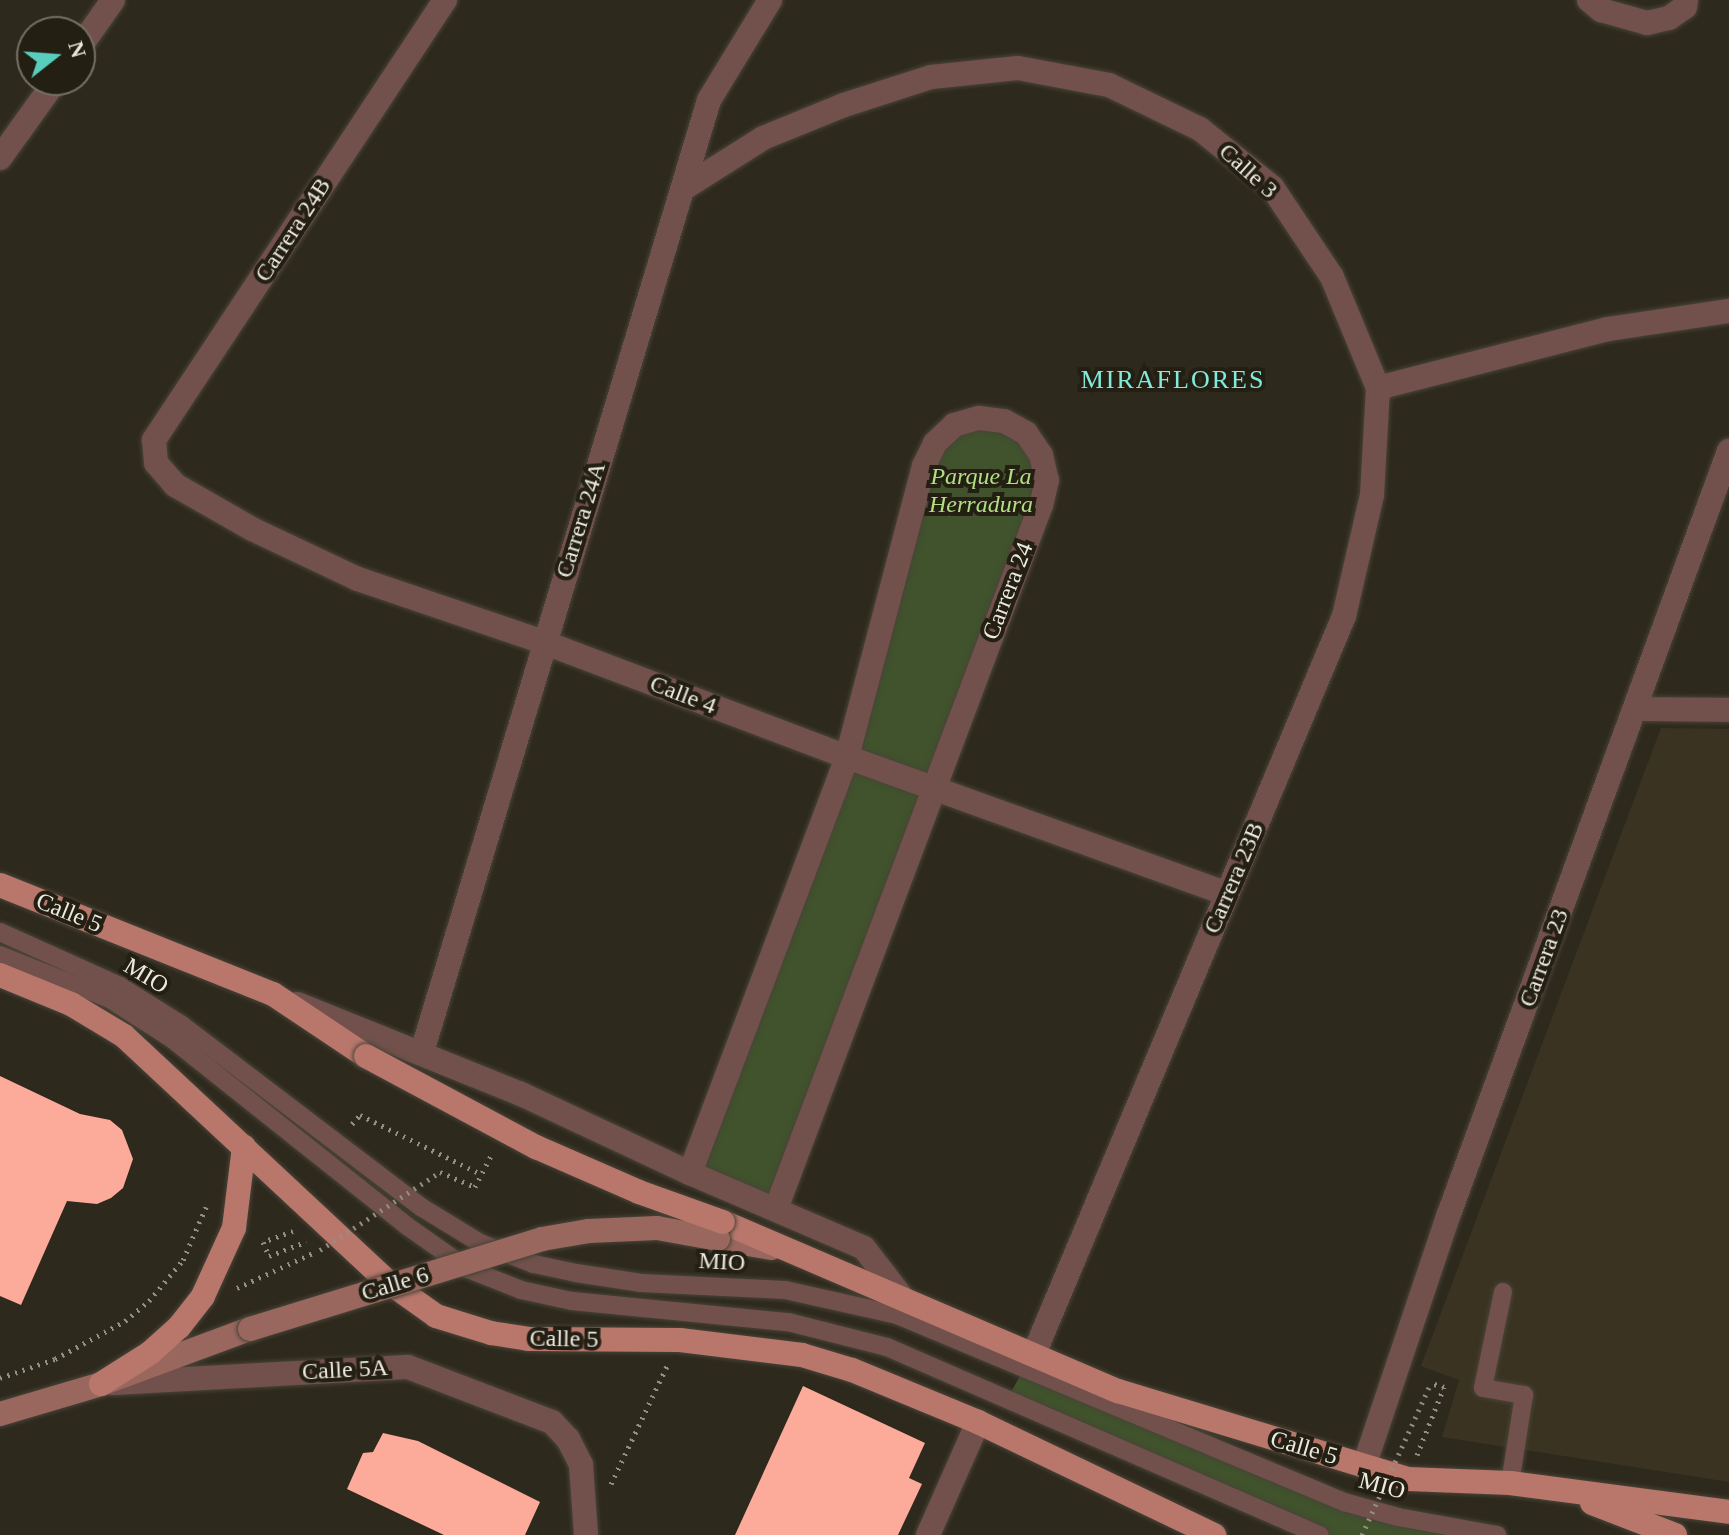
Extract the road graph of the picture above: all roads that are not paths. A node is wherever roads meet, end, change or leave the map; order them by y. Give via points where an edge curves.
1 (113, 0) edge
2 (445, 0) edge
3 (770, 0) edge
4 (1589, 0) edge
5 (1686, 0) edge
6 (96, 24) edge
7 (45, 96) edge
8 (0, 158) edge
9 (684, 188) junction
10 (1729, 311) edge
11 (1378, 388) junction
12 (1729, 451) edge
13 (156, 463) joint
14 (543, 642) junction
15 (1636, 709) junction
16 (1729, 710) edge
17 (847, 757) junction
18 (933, 787) junction
19 (0, 885) edge
20 (1227, 894) junction
21 (0, 932) edge
22 (0, 955) edge
23 (0, 975) edge
24 (273, 994) junction
25 (422, 1052) junction
26 (244, 1147) junction
27 (690, 1173) junction
28 (776, 1209) junction
29 (721, 1231) junction
30 (1503, 1292) dead end
31 (901, 1296) junction
32 (1034, 1354) junction
33 (101, 1384) junction
34 (0, 1414) edge
35 (978, 1422) junction
36 (1364, 1466) junction
37 (1510, 1483) junction
38 (1556, 1489) junction
39 (1729, 1512) edge
40 (586, 1535) edge
41 (928, 1535) edge
42 (1214, 1535) edge
43 (1320, 1535) edge
44 (1497, 1535) edge
45 (1675, 1535) edge

1 - 6 street
2 - 13 street, Carrera 24B via 154,440
3 - 9 street, Carrera 24A via 709,100
4 - 5 street via 1601,10 1647,23 1669,18 1685,7
7 - 8 street
9 - 11 street, Calle 3 via 763,138 931,77 1018,68 1109,85 1200,129 1272,187 1332,277
9 - 14 street, Carrera 24A
10 - 11 street via 1608,329
11 - 20 street, Carrera 23B via 1372,495 1344,616
12 - 15 street, Carrera 23
13 - 14 street, Calle 4 via 175,485 358,579
14 - 17 street, Calle 4
14 - 25 street, Carrera 24A
15 - 16 street
15 - 36 street, Carrera 23 via 1449,1214
17 - 18 street, Calle 4
17 - 18 street, Carrera 24 via 924,466 935,443 954,425 979,418 1004,421 1026,433 1041,455 1047,480
17 - 27 street, Carrera 24
18 - 20 street, Calle 4
18 - 28 street, Carrera 24
19 - 24 main road, Calle 5
20 - 32 street, Carrera 23B
21 - 44 lane, MIO via 120,986 182,1025 421,1207 480,1243 576,1273 641,1283 785,1290 897,1315 1344,1502
22 - 43 lane, MIO via 110,999 172,1039 468,1269 521,1290 572,1301 788,1322 887,1347
23 - 26 main road, Calle 5 via 71,1004 115,1030
24 - 25 street, Calle 5
24 - 29 main road, Calle 5, bridge via 366,1056 536,1147
25 - 27 street, Calle 5
26 - 33 main road via 234,1228 203,1296 150,1353
26 - 35 main road, Calle 5 via 387,1281 436,1316 529,1339 680,1340 802,1355
27 - 28 street, Calle 5
28 - 31 street, Calle 5 via 864,1248
29 - 31 main road, Calle 5 via 801,1252
29 - 33 main road, Calle 6, bridge via 589,1231 542,1239 250,1329
30 - 37 lane via 1483,1388 1524,1395
31 - 32 main road, Calle 5
32 - 36 main road, Calle 5 via 1118,1391
33 - 34 main road, Calle 6
33 - 40 street, Calle 5A via 408,1367 552,1422 581,1465
35 - 41 street
35 - 42 main road, Calle 5
36 - 37 main road, Calle 5 via 1408,1479
37 - 38 main road, Calle 5
38 - 39 main road, Calle 5
38 - 45 main road

